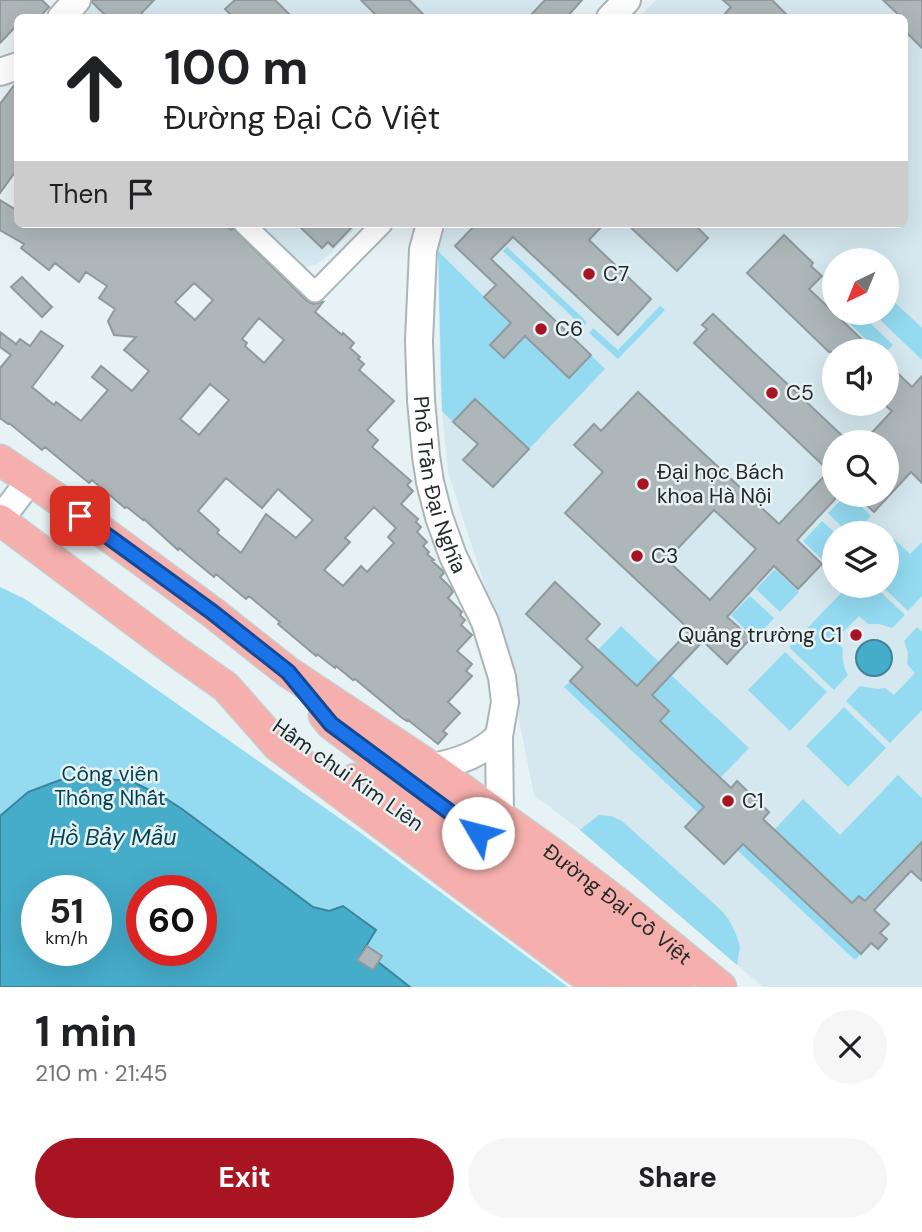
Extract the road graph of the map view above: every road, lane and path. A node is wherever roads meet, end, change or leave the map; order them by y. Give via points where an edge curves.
1 (77, 0) edge
2 (627, 0) edge
3 (65, 14) edge
4 (614, 14) edge
5 (248, 228) edge
6 (378, 228) edge
7 (429, 228) edge
8 (0, 460) edge
9 (30, 480) junction
10 (0, 520) edge
11 (288, 672) junction
12 (226, 687) junction
13 (499, 736) junction
14 (431, 767) junction
15 (500, 816) junction
16 (600, 987) edge
17 (639, 987) edge
18 (679, 987) edge
19 (721, 987) edge

1 - 3 street
2 - 4 street
5 - 6 street via 315,292
7 - 13 street, Phố Trần Đại Nghĩa via 423,250 419,341 428,469 439,517 485,622 502,677 505,702
8 - 9 main road, Đường Đại Cồ Việt
9 - 10 street
9 - 11 main road, Đường Đại Cồ Việt
10 - 12 main road
11 - 14 main road, Đường Đại Cồ Việt
11 - 18 main road, Hầm chui Kim Liên via 331,724
12 - 16 main road via 278,746
12 - 17 main road, Hầm chui Kim Liên
13 - 14 street via 472,755
13 - 15 street, Phố Trần Đại Nghĩa
14 - 15 main road, Đường Đại Cồ Việt
15 - 19 main road, Đường Đại Cồ Việt

